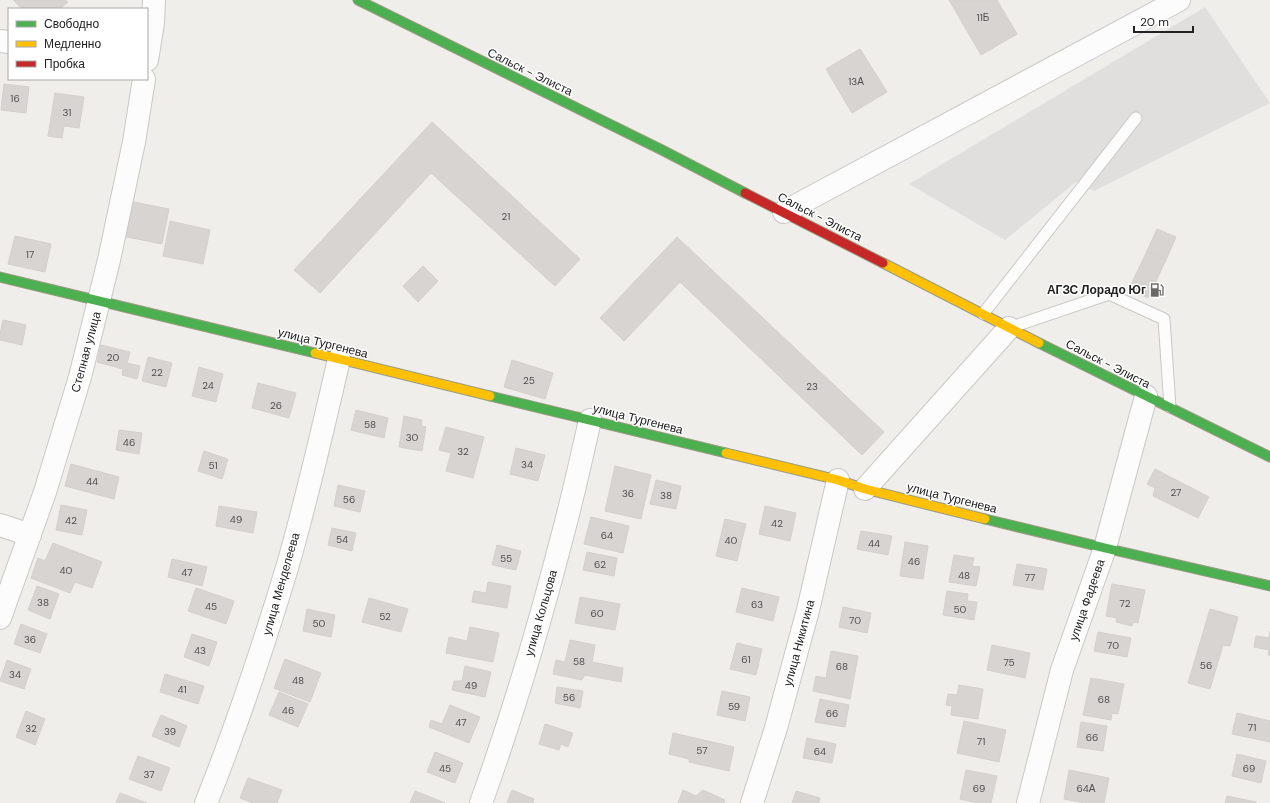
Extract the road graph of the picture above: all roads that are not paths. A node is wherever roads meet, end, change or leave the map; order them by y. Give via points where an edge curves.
1 (154, 0) edge
2 (358, 0) edge
3 (1179, 0) edge
4 (148, 54) edge
5 (144, 80) edge
6 (1136, 118) dead end
7 (784, 212) junction
8 (0, 277) edge
9 (99, 301) junction
10 (983, 314) junction
11 (1009, 328) junction
12 (339, 359) junction
13 (1146, 396) junction
14 (1170, 407) junction
15 (590, 420) junction
16 (1270, 457) edge
17 (838, 480) junction
18 (866, 489) junction
19 (0, 525) edge
20 (30, 535) junction
21 (1105, 548) junction
22 (1270, 586) edge
23 (0, 618) edge
24 (206, 803) edge
25 (481, 803) edge
26 (752, 803) edge
27 (1028, 803) edge

1 - 4 street
2 - 7 street, Сальск - Элиста
3 - 7 street
5 - 9 street, Степная улица via 110,260
6 - 10 lane
7 - 10 street, Сальск - Элиста
8 - 9 street, улица Тургенева
9 - 12 street, улица Тургенева
9 - 20 street, Степная улица via 80,377
10 - 11 street, Сальск - Элиста
11 - 13 street, Сальск - Элиста
11 - 14 lane via 1109,294 1164,319
11 - 18 street
12 - 15 street, улица Тургенева
12 - 24 street, улица Менделеева via 314,468 287,567 257,664
13 - 14 street, Сальск - Элиста
13 - 21 street, улица Фадеева
14 - 16 street, Сальск - Элиста
15 - 17 street, улица Тургенева
15 - 25 street, улица Кольцова via 562,540 532,648
17 - 18 street, улица Тургенева
17 - 26 street, улица Никитина via 808,610 776,728
18 - 21 street, улица Тургенева
19 - 20 street
20 - 23 street, Степная улица
21 - 22 street, улица Тургенева
21 - 27 street, улица Фадеева via 1062,670

